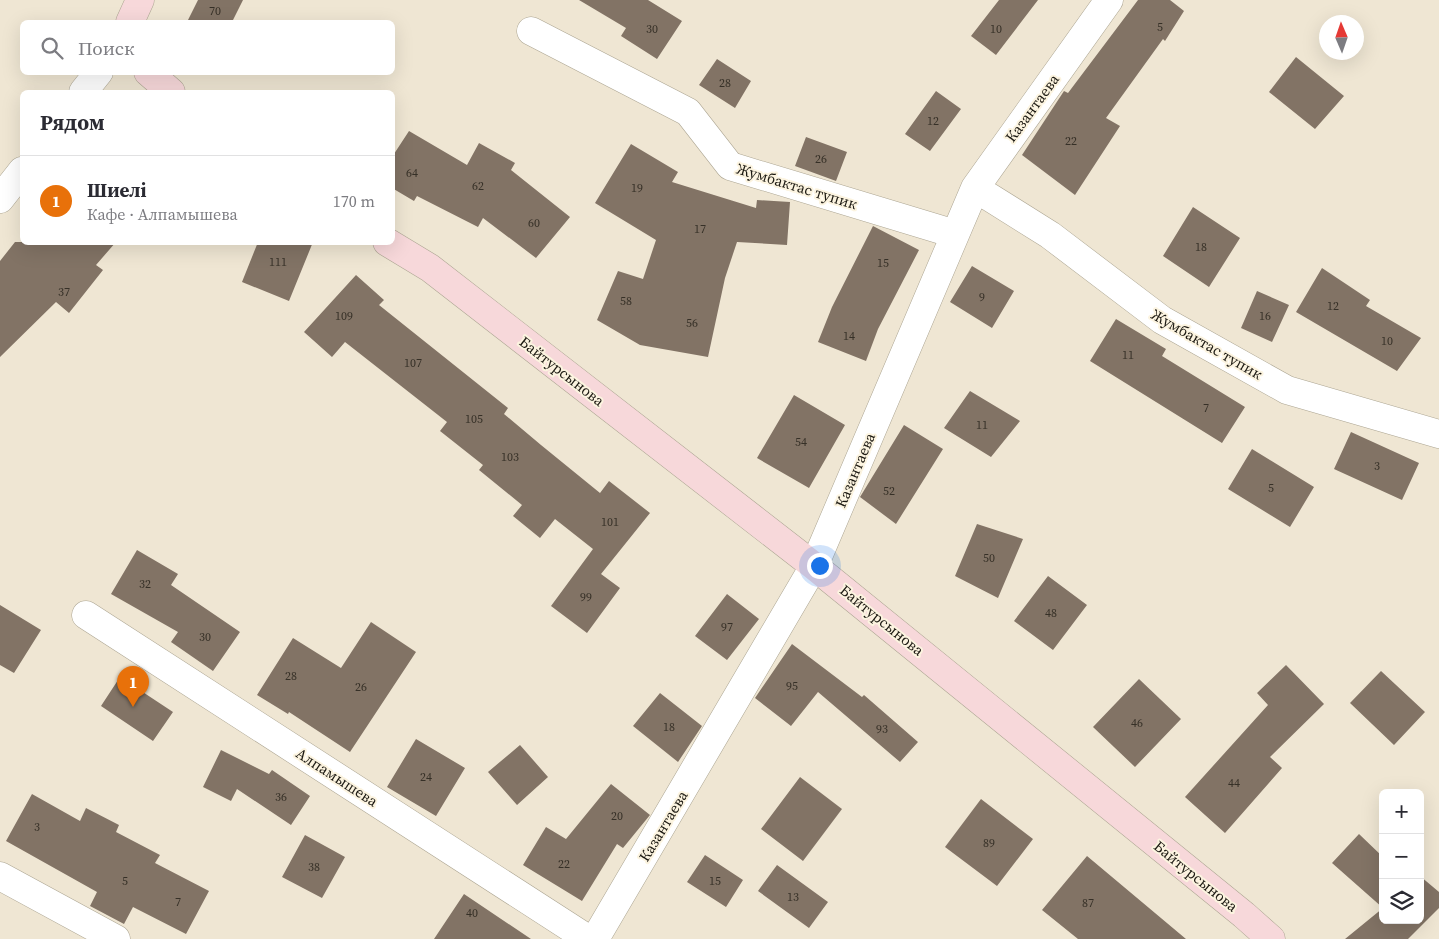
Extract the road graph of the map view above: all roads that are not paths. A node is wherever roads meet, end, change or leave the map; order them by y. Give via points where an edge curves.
1 (140, 0) edge
2 (1109, 0) edge
3 (131, 20) edge
4 (531, 31) dead end
5 (97, 75) edge
6 (151, 75) edge
7 (85, 90) edge
8 (169, 90) edge
9 (20, 173) edge
10 (975, 188) junction
11 (1, 198) edge
12 (955, 234) junction
13 (392, 245) edge
14 (1439, 434) edge
15 (814, 566) junction
16 (86, 615) dead end
17 (0, 876) edge
18 (116, 939) edge
19 (588, 939) edge
20 (595, 939) edge
21 (1271, 939) edge

1 - 3 main road
2 - 10 street, Казантаева
4 - 12 street, Жумбактас тупик via 688,112 730,166
5 - 7 street
6 - 8 main road
9 - 11 street
10 - 12 street, Казантаева
10 - 14 street, Жумбактас тупик via 1050,235 1162,320 1287,390
12 - 15 street, Казантаева
13 - 15 main road, Байтурсынова via 430,268
15 - 20 street, Казантаева
15 - 21 main road, Байтурсынова
16 - 19 street, Алпамышева
17 - 18 street

